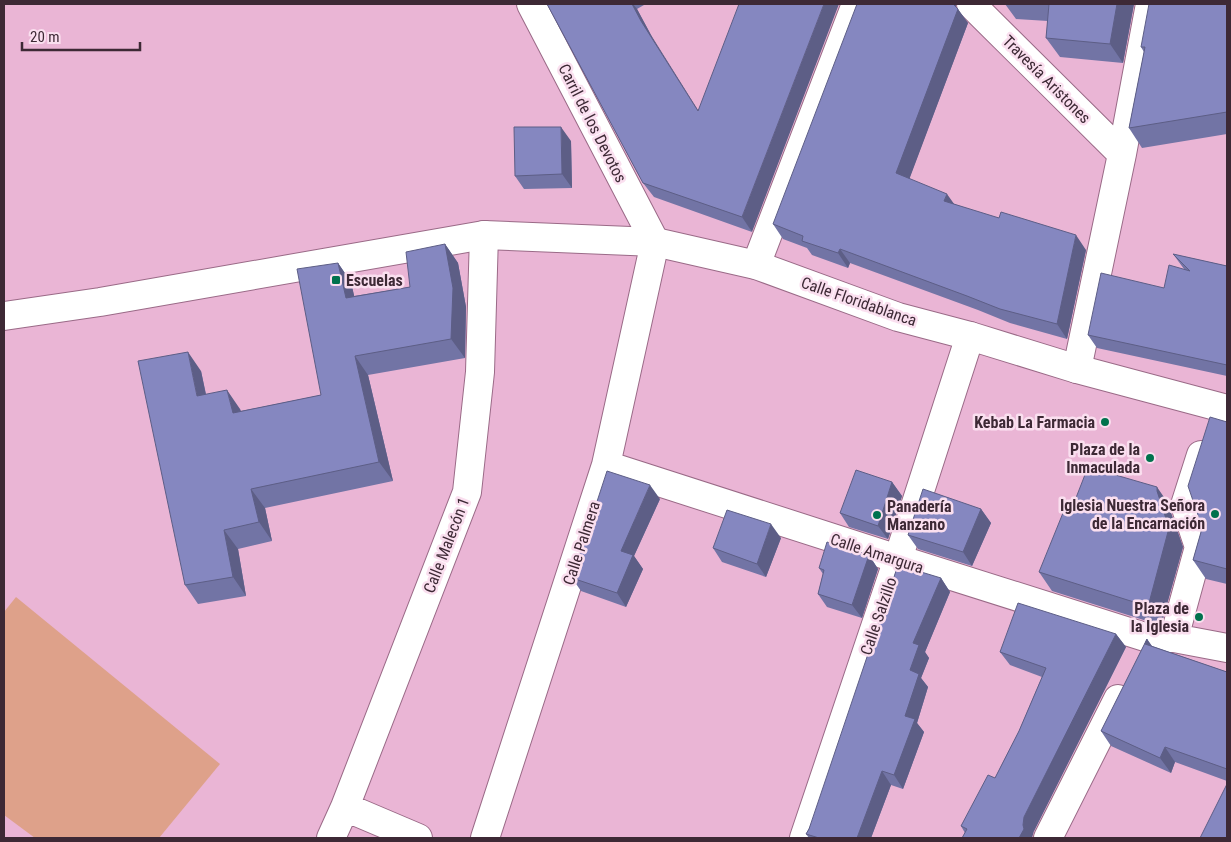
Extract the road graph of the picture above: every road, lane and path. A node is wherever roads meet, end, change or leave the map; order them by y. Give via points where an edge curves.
1 (531, 4) edge
2 (856, 4) edge
3 (971, 4) edge
4 (1150, 4) edge
5 (1122, 154) junction
6 (484, 235) junction
7 (655, 242) junction
8 (756, 265) junction
9 (4, 316) edge
10 (970, 336) junction
11 (1077, 369) junction
12 (1222, 408) edge
13 (606, 465) junction
14 (898, 560) junction
15 (1161, 638) junction
16 (1227, 648) edge
17 (345, 807) junction
18 (331, 838) edge
19 (418, 838) edge
20 (485, 838) edge
21 (804, 838) edge
22 (1048, 838) edge

1 - 7 street, Carril de los Devotos
2 - 8 street
3 - 5 street, Travesía Aristones
4 - 5 street
5 - 11 street
6 - 7 street, Calle Floridablanca
6 - 9 street, Calle Floridablanca
6 - 17 street, Calle Malecón 1 via 480,372 467,492
7 - 8 street, Calle Floridablanca
7 - 13 street, Calle Palmera
8 - 10 street, Calle Floridablanca via 898,317
10 - 11 street, Calle Floridablanca
10 - 14 street, Calle Salzillo
11 - 12 street, Calle Floridablanca
12 - 15 street via 1185,504 1199,547
13 - 14 street, Calle Amargura
13 - 20 street, Calle Palmera
14 - 15 street, Calle Amargura
14 - 21 street, Calle Salzillo
15 - 16 street
15 - 22 street via 1133,669
17 - 18 street, Calle Malecón 1
17 - 19 street

